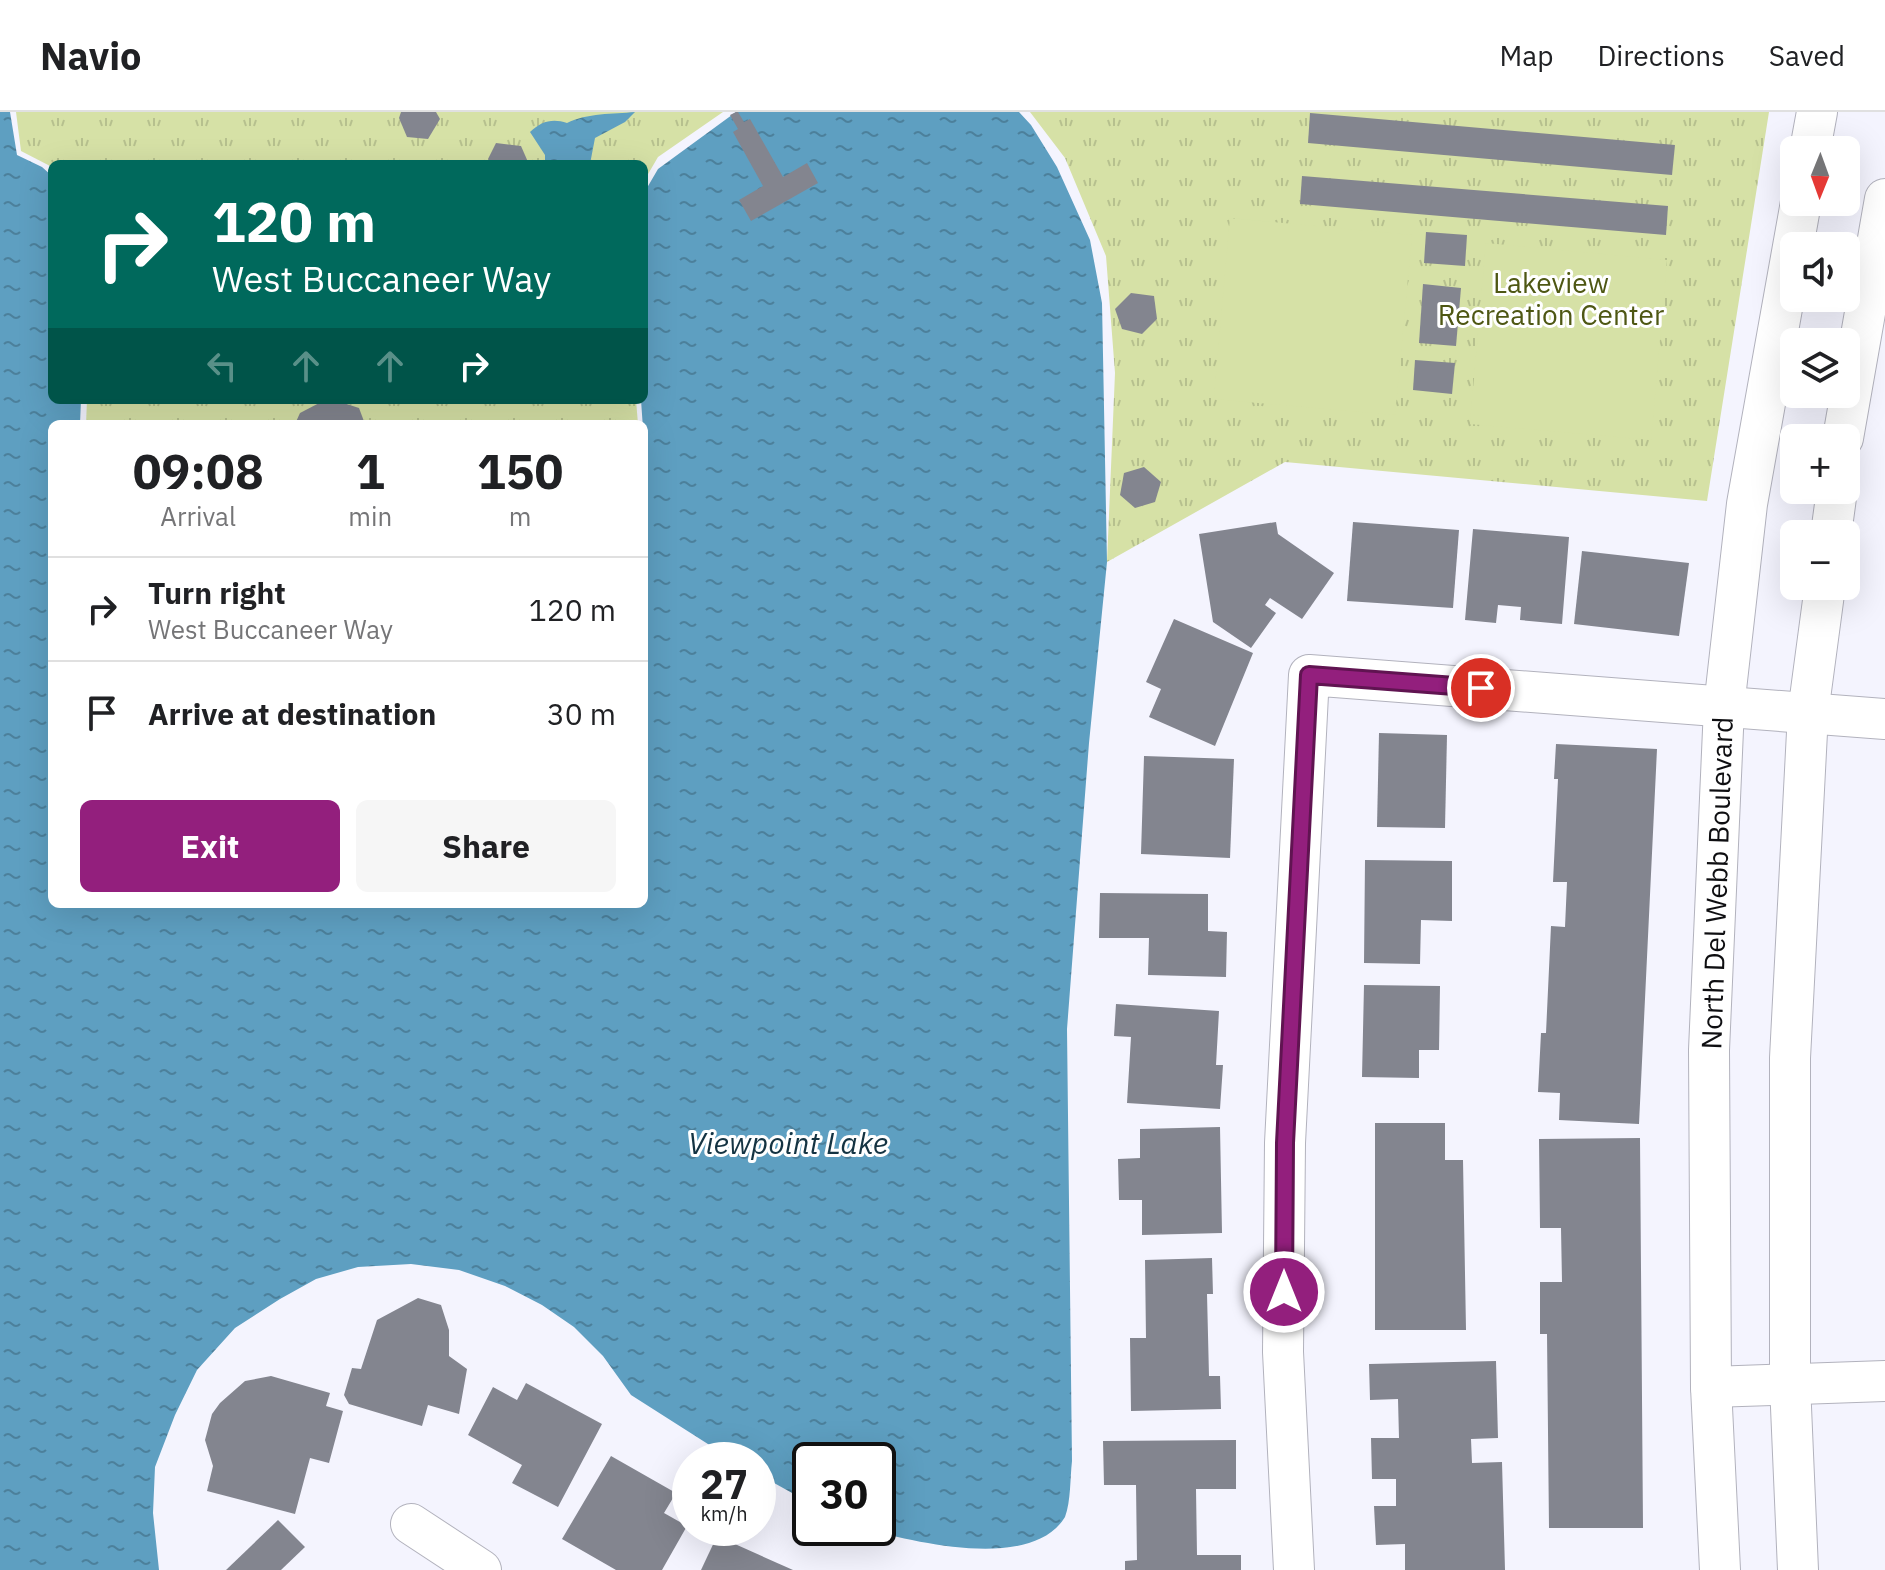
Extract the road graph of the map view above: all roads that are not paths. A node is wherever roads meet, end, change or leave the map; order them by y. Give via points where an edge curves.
1 (1817, 112) edge
2 (1813, 136) edge
3 (1885, 199) edge
4 (1798, 216) edge
5 (1845, 424) edge
6 (1823, 600) edge
7 (1724, 707) junction
8 (1808, 713) junction
9 (1885, 719) edge
10 (1885, 1381) edge
11 (1790, 1384) junction
12 (1711, 1387) junction
13 (411, 1524) dead end
14 (481, 1570) edge
15 (1294, 1570) edge
16 (1720, 1570) edge
17 (1798, 1570) edge

1 - 2 street
3 - 5 street
4 - 7 street, North Del Webb Boulevard via 1747,504
6 - 8 street
7 - 8 street
7 - 12 street, North Del Webb Boulevard via 1709,1050
7 - 15 street via 1309,675 1285,1143 1283,1352
8 - 9 street
8 - 11 street via 1790,1058
10 - 11 street
11 - 12 street
11 - 17 street
12 - 16 street, North Del Webb Boulevard
13 - 14 street

